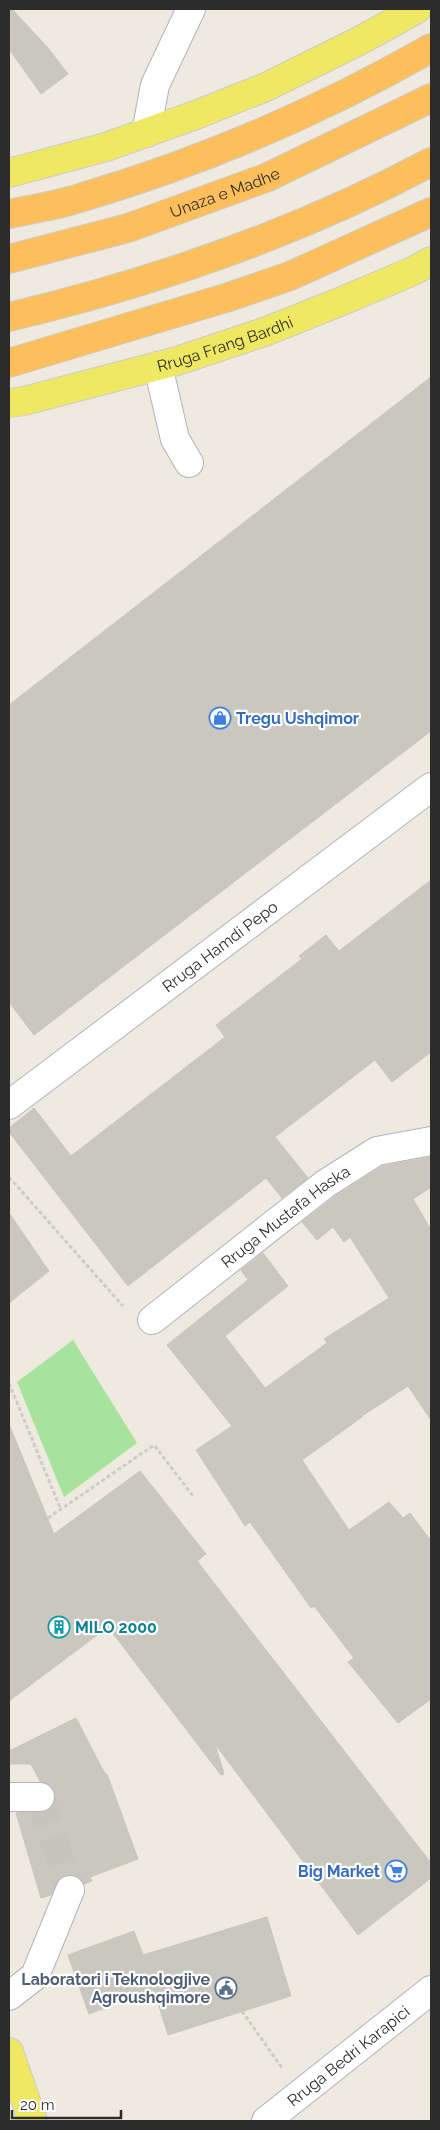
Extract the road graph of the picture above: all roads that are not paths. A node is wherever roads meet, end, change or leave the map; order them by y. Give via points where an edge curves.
1 (191, 9) edge
2 (417, 9) edge
3 (431, 48) edge
4 (431, 98) edge
5 (146, 133) junction
6 (431, 162) edge
7 (9, 173) edge
8 (431, 212) edge
9 (9, 214) edge
10 (9, 259) edge
11 (431, 261) edge
12 (9, 316) edge
13 (9, 363) edge
14 (158, 366) junction
15 (9, 402) edge
16 (188, 463) dead end
17 (431, 787) edge
18 (9, 1105) edge
19 (431, 1141) edge
20 (152, 1320) road end
21 (9, 1797) edge
22 (40, 1797) dead end
23 (70, 1890) tunnel mouth
24 (431, 1990) edge
25 (9, 1996) edge
26 (9, 2052) edge
27 (33, 2121) edge
28 (266, 2121) edge

1 - 5 street via 155,85
2 - 5 main road via 266,86
3 - 9 highway via 345,94 220,151 81,198
4 - 10 highway, Unaza e Madhe via 277,173 233,190 128,228
5 - 7 main road
6 - 12 highway via 340,207 209,260 129,286
8 - 13 highway via 290,276 229,298
11 - 14 main road, Rruga Frang Bardhi via 267,332
14 - 15 main road, Rruga Frang Bardhi via 24,401
14 - 16 street via 176,439
17 - 18 street, Rruga Hamdi Pepo
19 - 20 street, Rruga Mustafa Haska via 377,1151 325,1184
21 - 22 street
23 - 25 street via 35,1976
24 - 28 street, Rruga Bedri Karapici
26 - 27 main road

